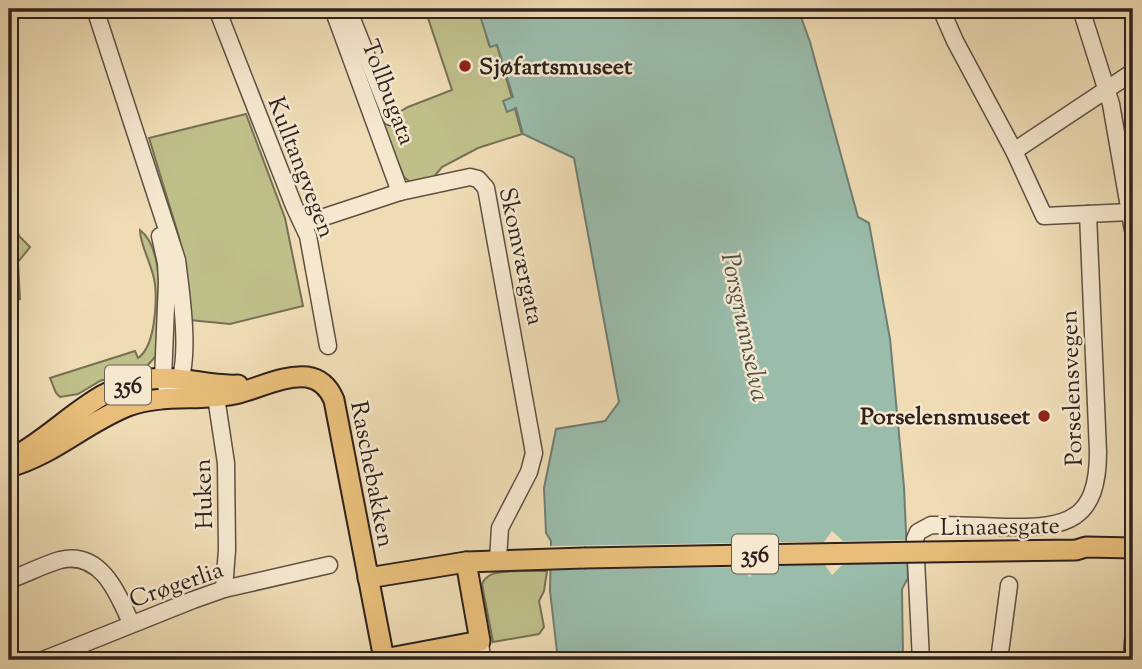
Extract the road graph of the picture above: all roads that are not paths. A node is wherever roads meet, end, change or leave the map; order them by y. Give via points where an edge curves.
1 (95, 9) edge
2 (217, 9) edge
3 (333, 9) edge
4 (348, 9) edge
5 (941, 9) edge
6 (1081, 9) edge
7 (1133, 72) edge
8 (1107, 89) junction
9 (391, 117) dead end
10 (1127, 150) edge
11 (1014, 151) junction
12 (400, 192) junction
13 (1130, 212) junction
14 (1088, 214) junction
15 (303, 224) junction
16 (1133, 230) edge
17 (328, 346) dead end
18 (173, 379) junction
19 (267, 384) junction
20 (216, 397) junction
21 (172, 399) junction
22 (57, 428) junction
23 (9, 447) edge
24 (9, 459) edge
25 (9, 470) edge
26 (1133, 548) edge
27 (1076, 550) junction
28 (498, 559) junction
29 (1133, 559) edge
30 (466, 562) junction
31 (330, 565) dead end
32 (368, 578) junction
33 (9, 580) edge
34 (1009, 585) dead end
35 (225, 589) junction
36 (131, 624) junction
37 (1133, 641) edge
38 (481, 651) edge
39 (43, 660) edge
40 (384, 660) edge
41 (921, 660) edge
42 (999, 660) edge
43 (1132, 660) edge

1 - 18 street via 177,260 181,298
2 - 15 street, Kulltangvegen
3 - 12 street, Tollbugata
4 - 9 street
5 - 11 street
6 - 8 street
7 - 8 street
8 - 10 street
8 - 11 street
10 - 13 street
11 - 14 street via 1044,216
12 - 15 street, Skomværgata
12 - 28 street, Skomværgata via 470,177 486,188 534,453 500,528
13 - 14 street
13 - 16 street
14 - 41 street, Porselensvegen via 1096,485 1085,508 1055,525 931,525 918,532
15 - 17 street, Kulltangvegen
18 - 19 main road, Raschebakken / 356 via 228,386
18 - 21 street
18 - 22 main road, Raschebakken / 356 via 138,381 113,391
19 - 20 main road, Raschebakken / 356
19 - 32 main road, Raschebakken / 356 via 305,377 321,382 331,392
20 - 21 main road, Raschebakken / 356
20 - 35 street, Huken via 226,463
21 - 25 main road, Raschebakken / 356 via 126,407
22 - 23 main road, 356
22 - 24 main road, Raschebakken / 356
26 - 27 main road, Linaaesgate / 356
27 - 28 main road, Linaaesgate / 356, bridge
27 - 29 main road, Linaaesgate / 356
28 - 30 main road, 356
30 - 32 main road, Raschebakken / 356
30 - 38 main road, 356
31 - 35 street, Crøgerlia
32 - 40 main road, 356
33 - 36 street via 60,560 88,563 110,580
34 - 42 street
35 - 36 street, Crøgerlia
36 - 39 street, Crøgerlia
37 - 43 street
38 - 40 main road, 356

